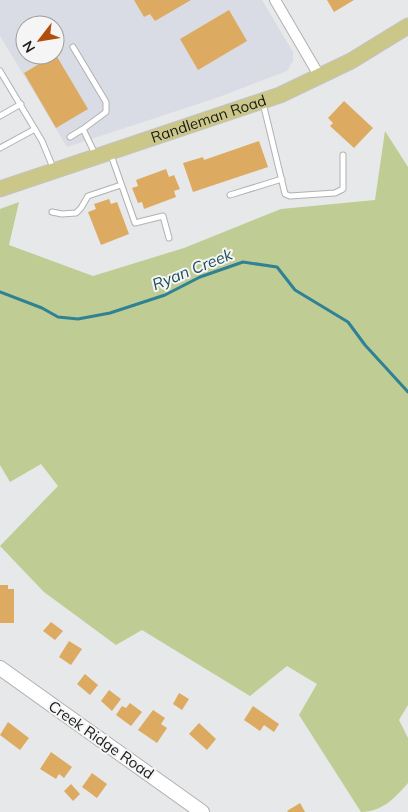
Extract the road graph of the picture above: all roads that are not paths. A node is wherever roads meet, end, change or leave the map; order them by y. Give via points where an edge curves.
1 (275, 0) edge
2 (408, 26) edge
3 (73, 47) dead end
4 (0, 71) edge
5 (320, 77) junction
6 (3, 81) edge
7 (263, 100) junction
8 (20, 104) junction
9 (0, 116) edge
10 (35, 129) junction
11 (83, 129) junction
12 (70, 137) dead end
13 (0, 148) edge
14 (103, 154) junction
15 (343, 155) dead end
16 (54, 170) junction
17 (282, 179) junction
18 (121, 185) junction
19 (0, 189) edge
20 (230, 195) dead end
21 (52, 212) dead end
22 (170, 238) dead end
23 (0, 668) edge
24 (202, 812) edge

1 - 5 street
2 - 5 main road, Randleman Road
3 - 11 lane via 106,102 106,112
4 - 6 lane
5 - 7 main road, Randleman Road
6 - 8 lane
7 - 14 main road, Randleman Road
7 - 17 lane
8 - 9 lane
8 - 10 lane
10 - 13 lane
10 - 16 lane
11 - 12 lane
11 - 14 lane
14 - 16 main road, Randleman Road
14 - 18 lane
15 - 17 lane via 343,189 335,193 290,196 285,194
16 - 19 main road, Randleman Road
17 - 20 lane
18 - 21 lane via 88,196 76,213
18 - 22 lane via 135,223 163,216
23 - 24 main road, Creek Ridge Road

